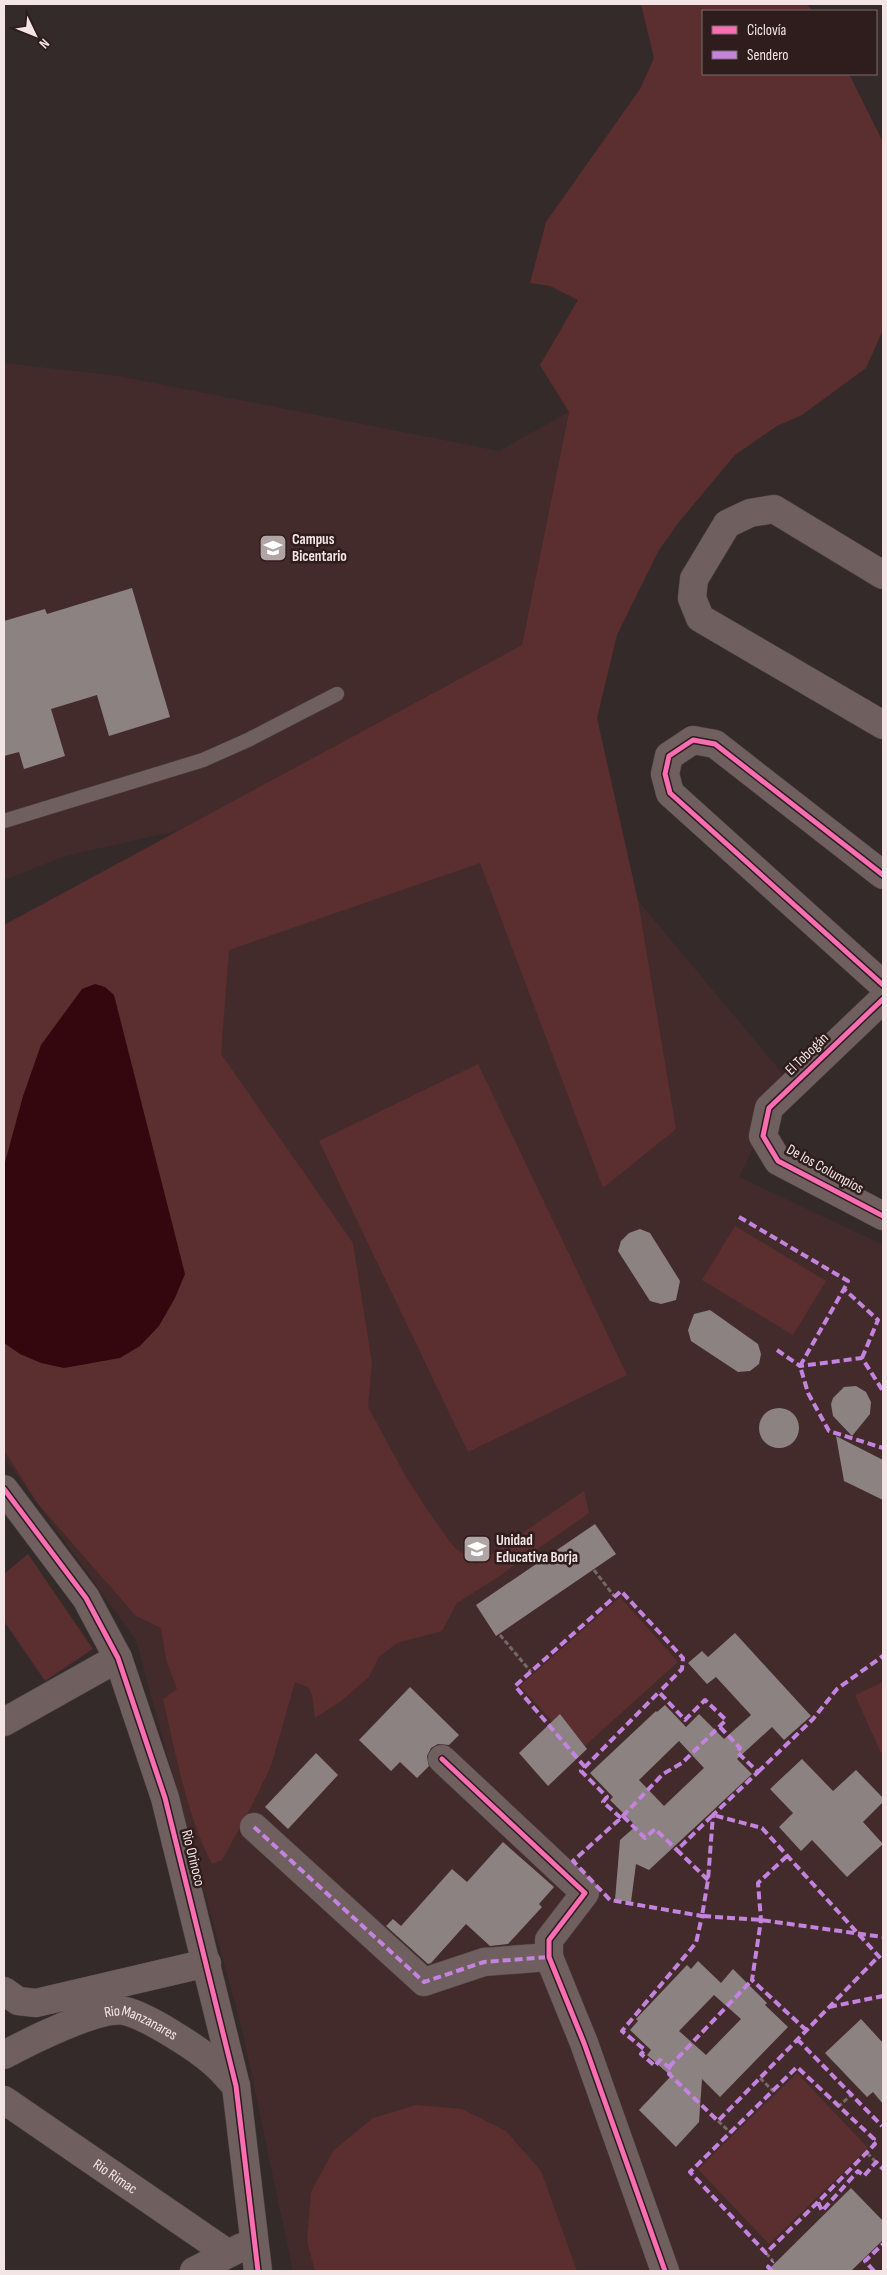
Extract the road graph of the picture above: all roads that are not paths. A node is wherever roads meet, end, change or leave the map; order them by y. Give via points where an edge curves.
1 (883, 575) edge
2 (337, 694) dead end
3 (883, 725) edge
4 (4, 820) edge
5 (883, 875) edge
6 (883, 985) edge
7 (883, 999) edge
8 (763, 1136) joint
9 (883, 1216) edge
10 (4, 1489) edge
11 (118, 1658) junction
12 (4, 1722) edge
13 (442, 1759) dead end
14 (254, 1826) dead end
15 (549, 1957) junction
16 (207, 1963) junction
17 (4, 1991) edge
18 (4, 2055) edge
19 (236, 2086) junction
20 (4, 2100) edge
21 (253, 2243) junction
22 (227, 2253) junction
23 (194, 2271) edge
24 (258, 2271) edge
25 (666, 2271) edge

1 - 3 street via 774,509 750,513 727,524 694,579 692,598 700,618
2 - 4 lane via 203,760
5 - 6 street via 715,744 694,740 669,756 665,774 670,793
7 - 8 street, El Tobogán via 769,1108
8 - 9 street, De los Columpios via 778,1161
10 - 11 street, Rio Orinoco via 86,1598
11 - 12 street
11 - 16 street, Rio Orinoco via 165,1798
13 - 15 street via 584,1893 549,1940
14 - 15 street via 424,1982 484,1962
15 - 25 street via 584,2043
16 - 17 street, Rio Manzanares via 36,2003 18,2001
16 - 19 street, Rio Orinoco
18 - 19 street, Rio Manzanares via 49,2031 124,2011 147,2020 200,2053
19 - 21 street, Rio Orinoco
20 - 22 street, Rio Rimac
21 - 22 street
21 - 24 street, Rio Orinoco
22 - 23 street

